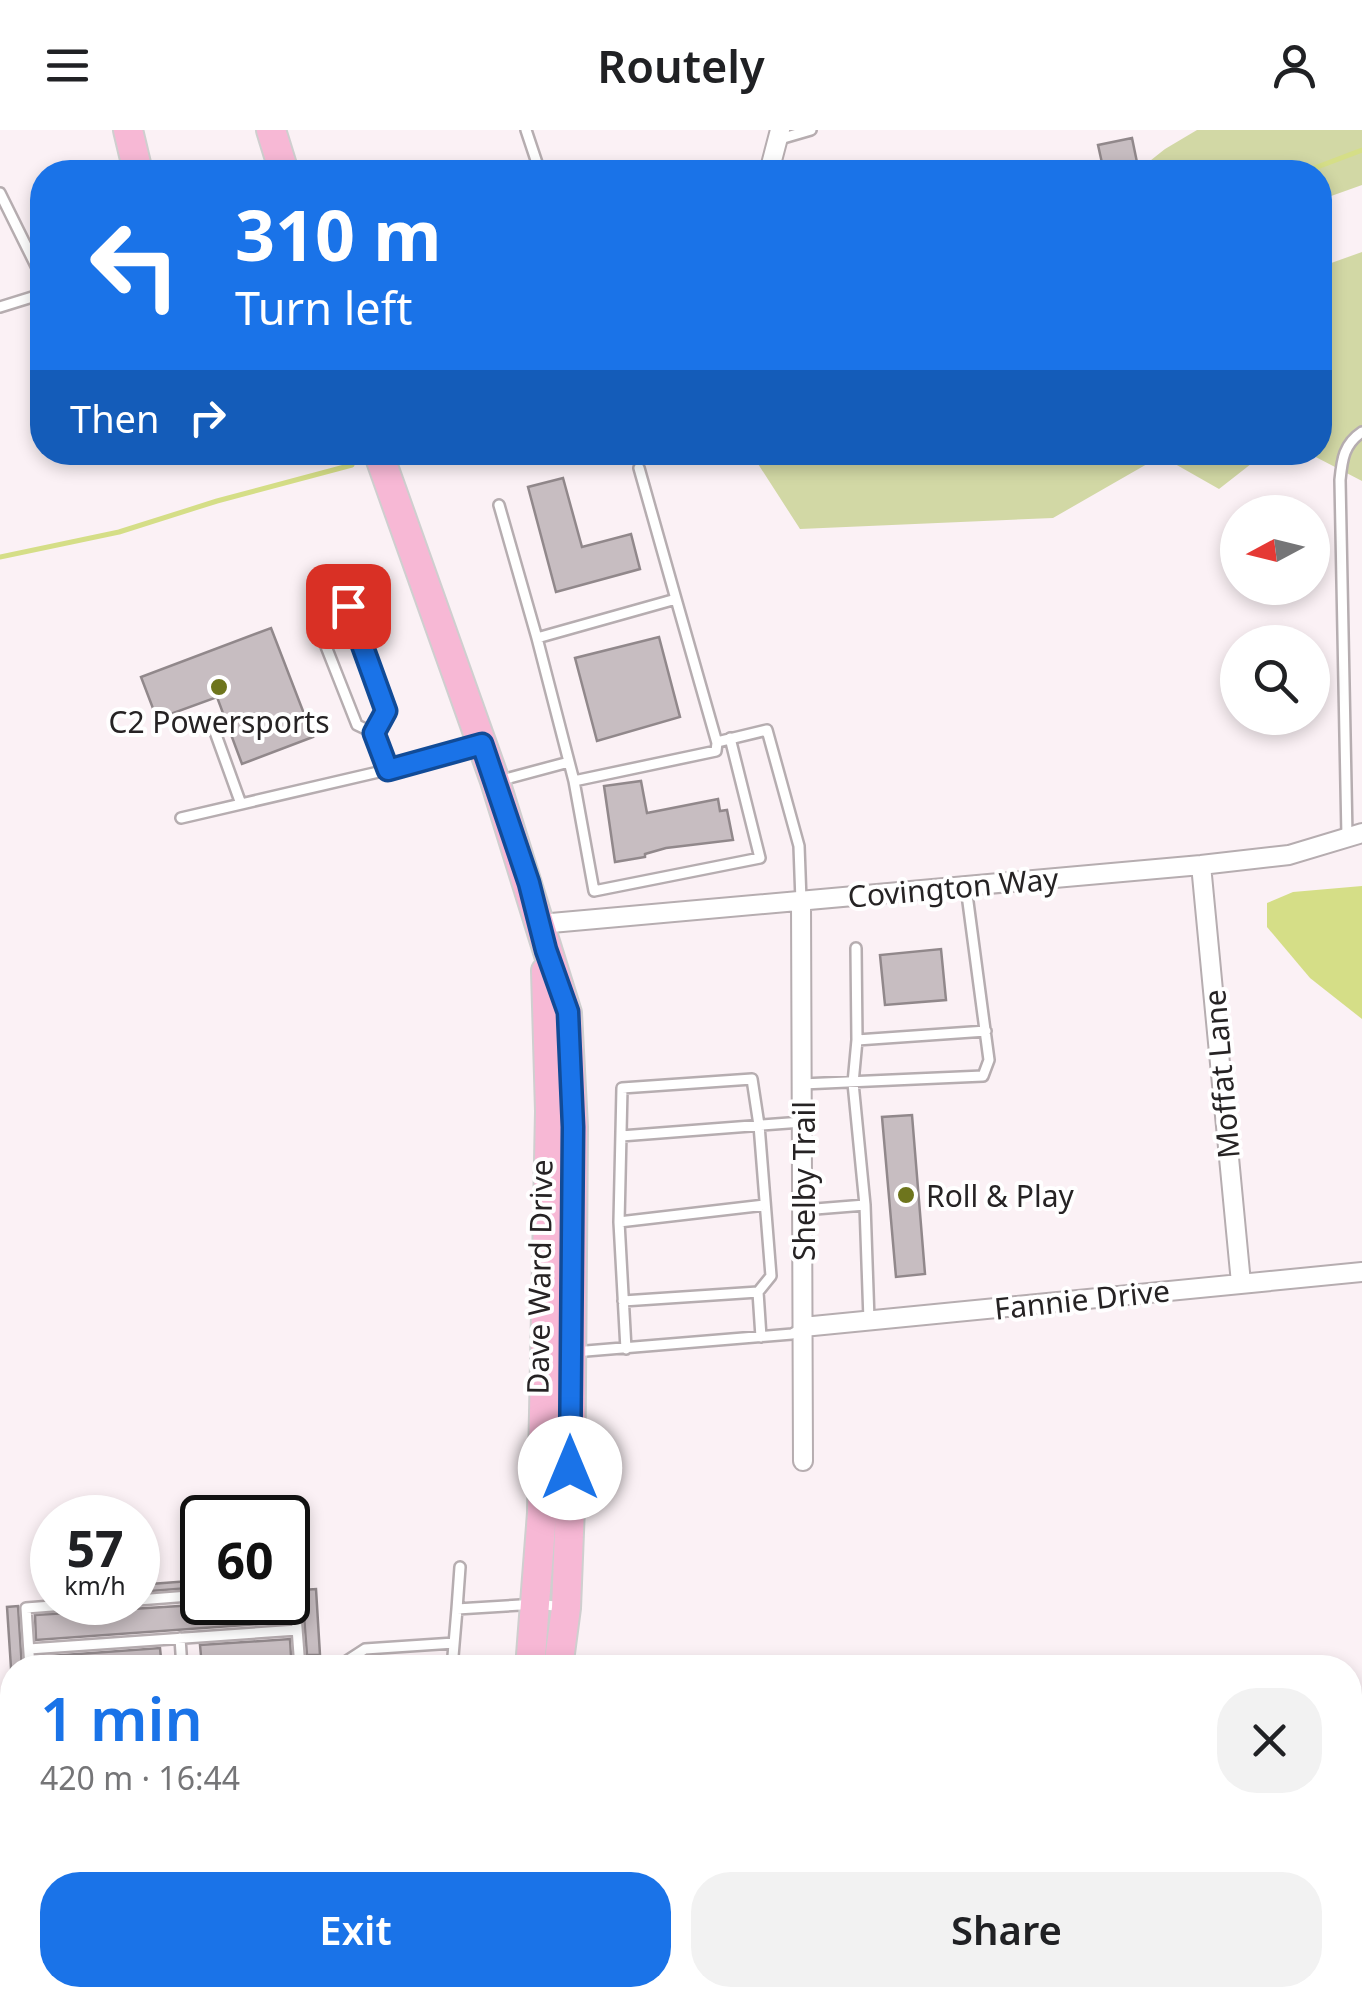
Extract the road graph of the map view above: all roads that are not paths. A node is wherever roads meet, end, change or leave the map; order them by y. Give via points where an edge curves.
1 (128, 130) edge
2 (271, 130) edge
3 (526, 130) edge
4 (811, 130) edge
5 (780, 135) edge
6 (135, 160) edge
7 (280, 160) edge
8 (536, 160) edge
9 (773, 160) edge
10 (0, 193) edge
11 (30, 254) edge
12 (30, 297) edge
13 (0, 306) edge
14 (1362, 432) edge
15 (383, 465) edge
16 (639, 468) dead end
17 (498, 506) dead end
18 (676, 599) junction
19 (537, 638) junction
20 (215, 732) dead end
21 (374, 733) junction
22 (730, 738) junction
23 (717, 742) junction
24 (482, 744) junction
25 (570, 762) junction
26 (388, 770) junction
27 (574, 781) junction
28 (495, 782) junction
29 (241, 804) junction
30 (181, 818) dead end
31 (1355, 835) edge
32 (1201, 866) junction
33 (966, 886) junction
34 (801, 901) junction
35 (543, 937) junction
36 (856, 948) dead end
37 (986, 1031) junction
38 (857, 1040) junction
39 (853, 1082) junction
40 (802, 1084) junction
41 (802, 1122) junction
42 (759, 1126) junction
43 (621, 1136) junction
44 (765, 1205) junction
45 (864, 1205) junction
46 (803, 1210) junction
47 (618, 1222) junction
48 (1362, 1272) edge
49 (1241, 1283) junction
50 (758, 1292) junction
51 (623, 1301) junction
52 (870, 1320) junction
53 (803, 1327) junction
54 (761, 1337) junction
55 (626, 1348) junction
56 (571, 1352) junction
57 (803, 1461) dead end
58 (460, 1567) dead end
59 (537, 1604) junction
60 (30, 1608) edge
61 (566, 1608) junction
62 (456, 1609) junction
63 (297, 1625) edge
64 (297, 1630) junction
65 (180, 1638) junction
66 (454, 1643) junction
67 (28, 1650) junction
68 (29, 1655) edge
69 (181, 1655) edge
70 (299, 1655) edge
71 (356, 1655) edge
72 (453, 1655) edge
73 (531, 1655) edge
74 (560, 1655) edge

1 - 6 main road
2 - 7 main road
3 - 8 lane
4 - 5 lane
5 - 9 street
10 - 11 lane
12 - 13 lane
14 - 31 lane via 1349,440 1340,480
15 - 24 main road, Dave Ward Drive
16 - 18 lane
17 - 19 lane
18 - 19 lane
18 - 23 lane
19 - 25 lane
20 - 29 lane
21 - 21 lane via 357,725 314,616 316,608 341,599 386,711
21 - 26 lane
22 - 23 lane
22 - 27 lane via 760,858 594,890
22 - 34 lane via 767,730 798,846
23 - 27 lane via 716,751
24 - 26 lane
24 - 28 main road, Dave Ward Drive
25 - 27 lane
25 - 28 lane
26 - 29 lane
28 - 35 main road, Dave Ward Drive
29 - 30 lane
31 - 32 street, Covington Way via 1289,856
32 - 33 street, Covington Way
32 - 49 street, Moffat Lane
33 - 34 street, Covington Way
33 - 37 lane
34 - 35 street, Covington Way
34 - 40 street, Shelby Trail
35 - 56 main road, Dave Ward Drive via 568,1012
35 - 59 main road, Dave Ward Drive via 550,1111
36 - 38 lane
37 - 38 lane
37 - 39 lane via 983,1076
38 - 39 lane
39 - 40 lane
39 - 45 lane
40 - 41 street, Shelby Trail
41 - 42 lane
41 - 46 street, Shelby Trail
42 - 43 lane
42 - 43 lane via 752,1079 622,1088
42 - 44 lane
43 - 47 lane
44 - 47 lane
44 - 50 lane via 771,1276
45 - 46 lane
45 - 52 lane
46 - 53 street, Shelby Trail
47 - 51 lane
48 - 49 street, Fannie Drive
49 - 52 street, Fannie Drive
50 - 51 lane
50 - 54 lane
51 - 55 lane
52 - 53 street, Fannie Drive
53 - 54 lane
53 - 57 street, Shelby Trail
54 - 55 lane
55 - 56 lane
56 - 61 main road, Dave Ward Drive
58 - 62 lane
59 - 61 lane
59 - 62 lane
59 - 73 main road, Dave Ward Drive
60 - 67 lane
61 - 74 main road, Dave Ward Drive
62 - 66 lane
63 - 64 lane
64 - 65 lane
64 - 70 lane
65 - 67 lane
65 - 69 lane
66 - 71 lane
66 - 72 lane
67 - 68 lane

